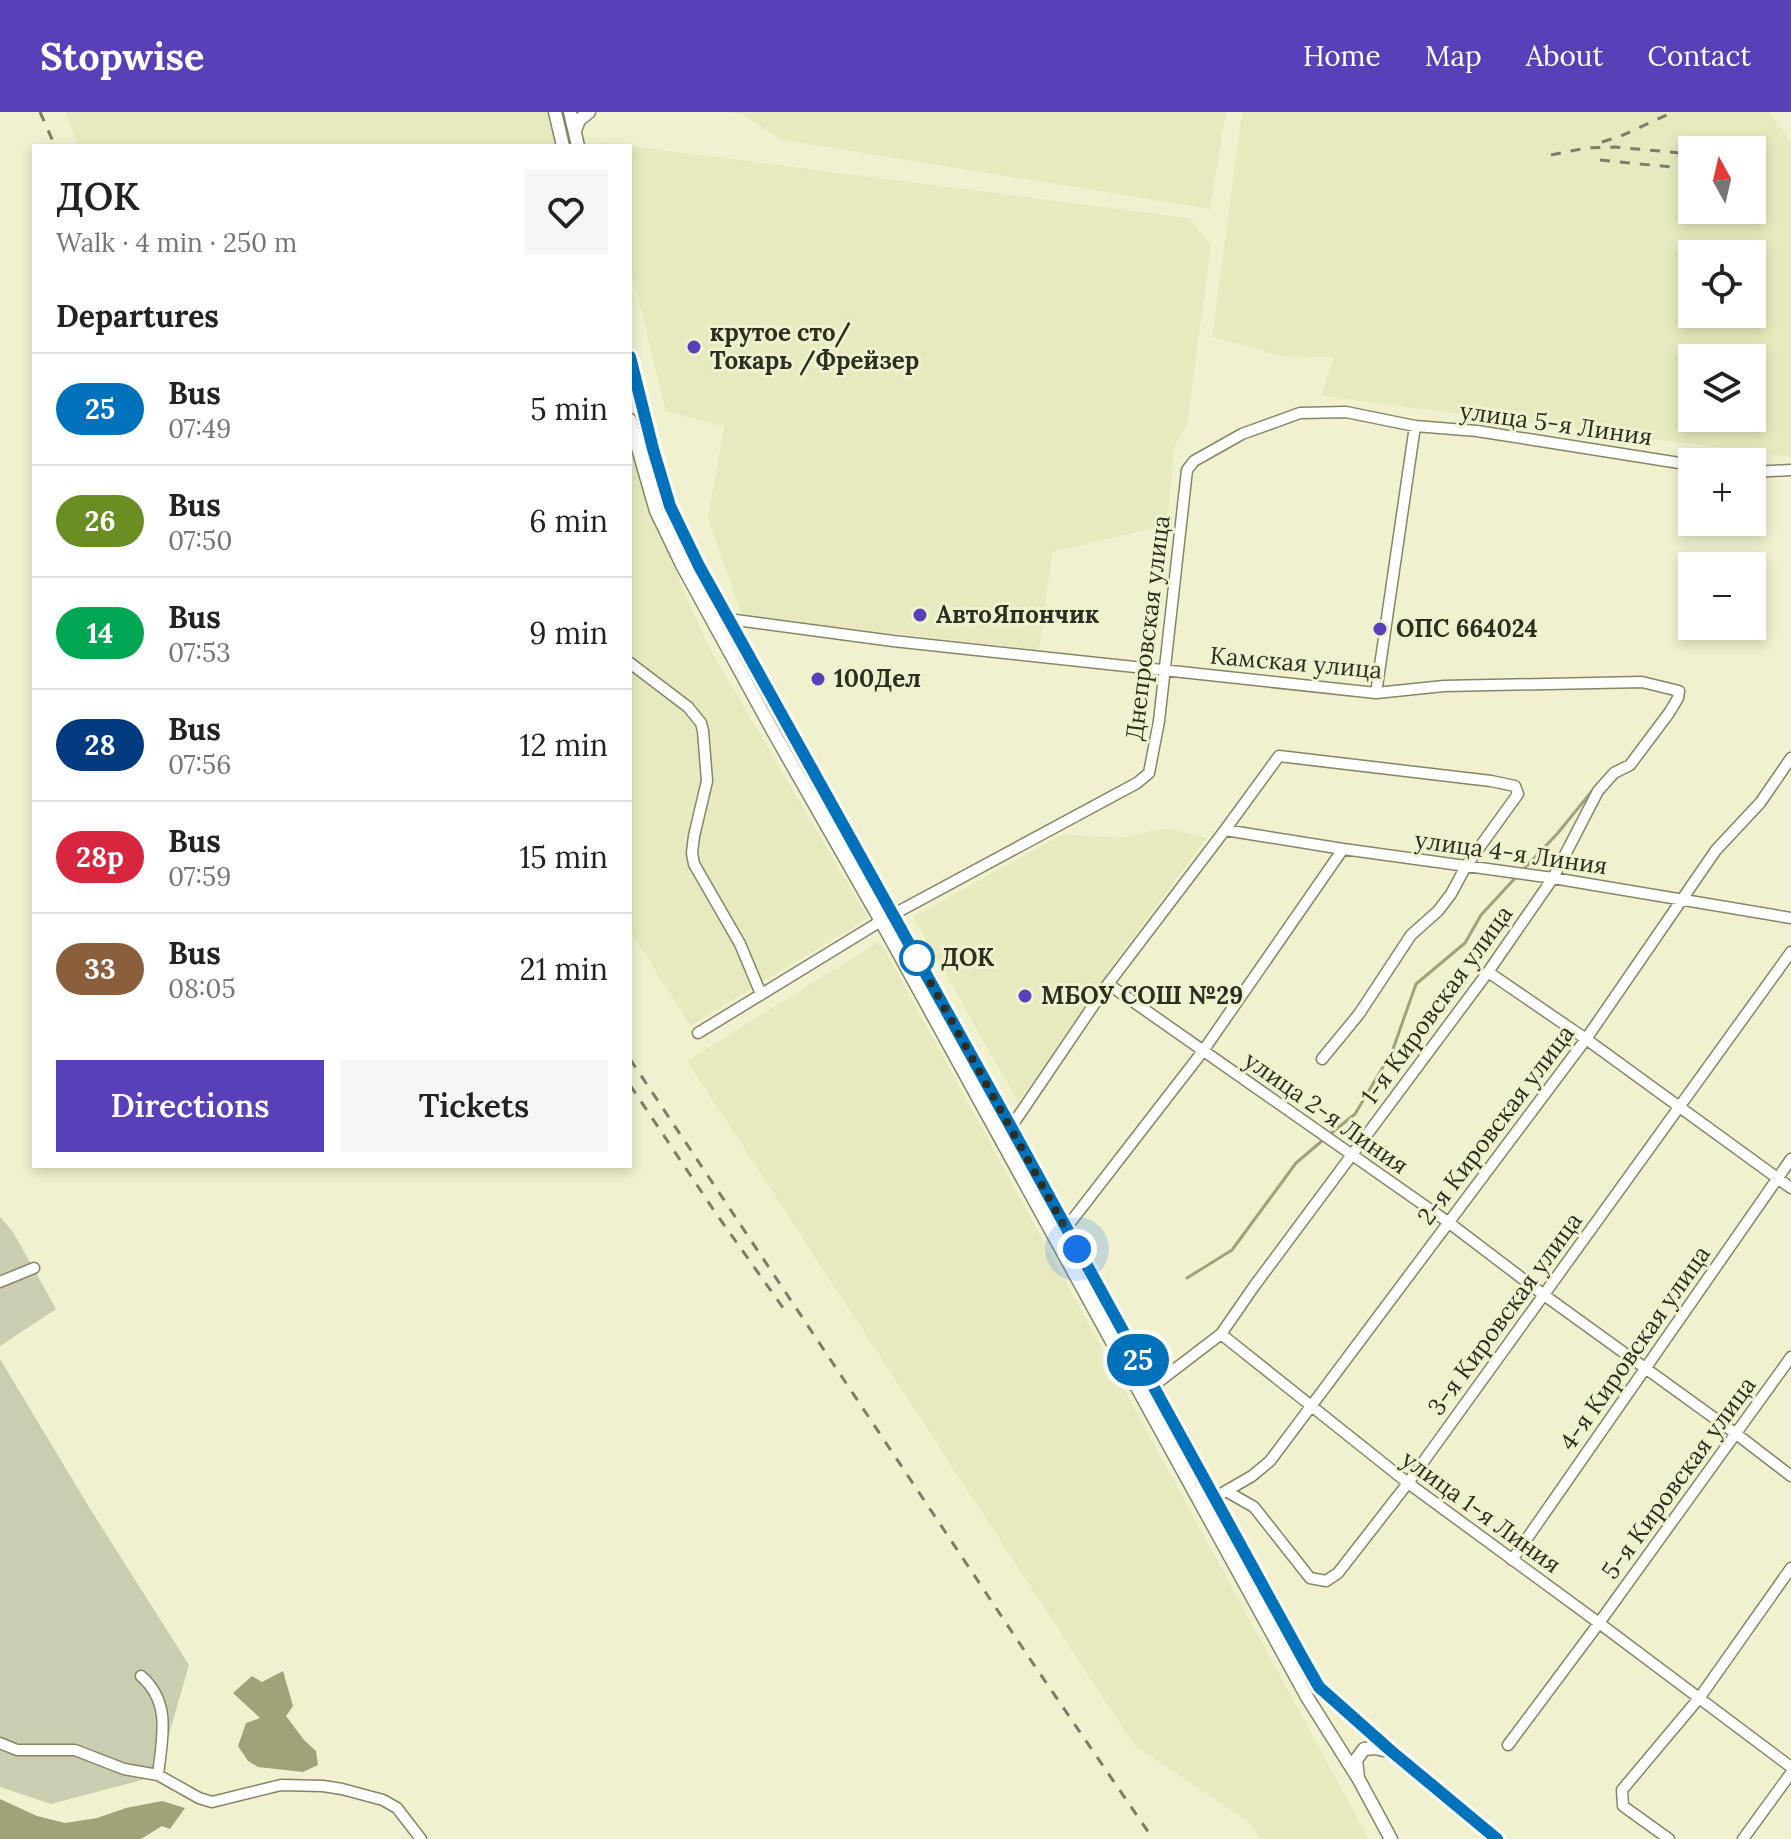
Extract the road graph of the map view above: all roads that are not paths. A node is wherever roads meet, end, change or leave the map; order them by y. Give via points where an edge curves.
1 (555, 112) edge
2 (570, 112) edge
3 (589, 112) edge
4 (575, 131) junction
5 (563, 144) edge
6 (578, 144) edge
7 (632, 365) edge
8 (1415, 426) junction
9 (632, 427) edge
10 (1678, 463) edge
11 (1187, 470) joint
12 (1791, 470) edge
13 (1766, 471) edge
14 (728, 619) junction
15 (632, 665) edge
16 (1164, 670) junction
17 (1376, 693) junction
18 (1791, 758) edge
19 (1225, 830) junction
20 (1343, 849) junction
21 (1466, 866) junction
22 (1553, 878) junction
23 (1683, 900) junction
24 (887, 918) junction
25 (1791, 918) edge
26 (1791, 952) edge
27 (1488, 972) junction
28 (1108, 984) junction
29 (761, 994) junction
30 (698, 1033) dead end
31 (1586, 1039) junction
32 (1203, 1051) junction
33 (1322, 1059) dead end
34 (1679, 1107) junction
35 (1011, 1127) junction
36 (1352, 1155) junction
37 (1791, 1159) edge
38 (1777, 1178) junction
39 (1791, 1188) edge
40 (1448, 1222) junction
41 (1066, 1228) junction
42 (34, 1268) dead end
43 (0, 1282) edge
44 (1544, 1295) junction
45 (1221, 1334) junction
46 (1791, 1357) edge
47 (1645, 1369) junction
48 (1153, 1386) junction
49 (1311, 1408) junction
50 (1735, 1433) junction
51 (1791, 1476) edge
52 (1408, 1483) junction
53 (1220, 1494) junction
54 (1512, 1560) junction
55 (1791, 1568) edge
56 (1599, 1623) junction
57 (141, 1676) dead end
58 (1700, 1697) junction
59 (0, 1743) edge
60 (1508, 1745) dead end
61 (1391, 1751) junction
62 (1791, 1767) edge
63 (1791, 1773) edge
64 (158, 1775) junction
65 (1358, 1778) junction
66 (421, 1839) edge
67 (1391, 1839) edge
68 (1497, 1839) edge
69 (1669, 1839) edge
70 (1743, 1839) edge

1 - 5 main road
2 - 4 main road
3 - 4 main road
4 - 6 main road
7 - 14 main road via 670,506
8 - 10 street, улица 5-я Линия
8 - 11 street, улица 5-я Линия via 1346,412 1300,413 1242,434
8 - 17 street
9 - 24 main road via 669,539 781,745
11 - 16 street, Днепровская улица
12 - 13 street
14 - 16 street, Камская улица
14 - 24 main road
15 - 29 street via 701,723 707,781 693,844 694,864 740,944
16 - 17 street, Камская улица
16 - 24 street, Днепровская улица via 1149,773
17 - 22 street, Камская улица via 1444,686 1642,682 1679,691 1630,765 1598,791
18 - 23 street, 2-я Кировская улица via 1760,803 1716,850
19 - 20 street, улица 4-я Линия
19 - 21 street via 1279,756 1515,786 1518,794
19 - 28 street
20 - 21 street, улица 4-я Линия
20 - 32 street
21 - 22 street, улица 4-я Линия
21 - 33 street via 1451,894 1411,935
22 - 23 street, улица 4-я Линия
22 - 27 street, 1-я Кировская улица
23 - 25 street, улица 4-я Линия
23 - 31 street, 2-я Кировская улица
24 - 29 street
24 - 35 main road
24 - 65 main road via 1307,1697
26 - 34 street, 3-я Кировская улица
27 - 31 street
27 - 36 street, 1-я Кировская улица
28 - 32 street, улица 2-я Линия
28 - 35 street
29 - 30 street
31 - 34 street
31 - 40 street, 2-я Кировская улица
32 - 36 street, улица 2-я Линия
32 - 41 street
34 - 38 street
34 - 44 street, 3-я Кировская улица
35 - 41 main road
36 - 40 street, улица 2-я Линия
36 - 45 street, 1-я Кировская улица
37 - 38 street, 4-я Кировская улица
38 - 39 street
38 - 47 street, 4-я Кировская улица
40 - 44 street, улица 2-я Линия
40 - 49 street, 2-я Кировская улица
41 - 48 main road
42 - 43 street
44 - 47 street, улица 2-я Линия
44 - 52 street, 3-я Кировская улица
45 - 48 street
45 - 49 street, улица 1-я Линия
46 - 50 street, 5-я Кировская улица
47 - 50 street, улица 2-я Линия
47 - 54 street, 4-я Кировская улица
48 - 53 main road
49 - 52 street, улица 1-я Линия
49 - 53 street, 2-я Кировская улица via 1270,1461
50 - 51 street, улица 2-я Линия
50 - 56 street, 5-я Кировская улица
52 - 53 street, 3-я Кировская улица via 1338,1573 1326,1581 1310,1578 1254,1507
52 - 54 street, улица 1-я Линия
53 - 61 main road via 1319,1687
54 - 56 street, улица 1-я Линия
55 - 58 street
56 - 58 street, улица 1-я Линия
56 - 60 street, 5-я Кировская улица
57 - 64 street via 161,1705
58 - 62 street, улица 1-я Линия
58 - 69 street via 1622,1790 1623,1806
59 - 64 street via 17,1750 75,1750 124,1769
61 - 65 main road via 1364,1749 1356,1760
61 - 68 main road
63 - 70 street
64 - 66 street via 212,1802 281,1785 342,1789 397,1808
65 - 67 main road

